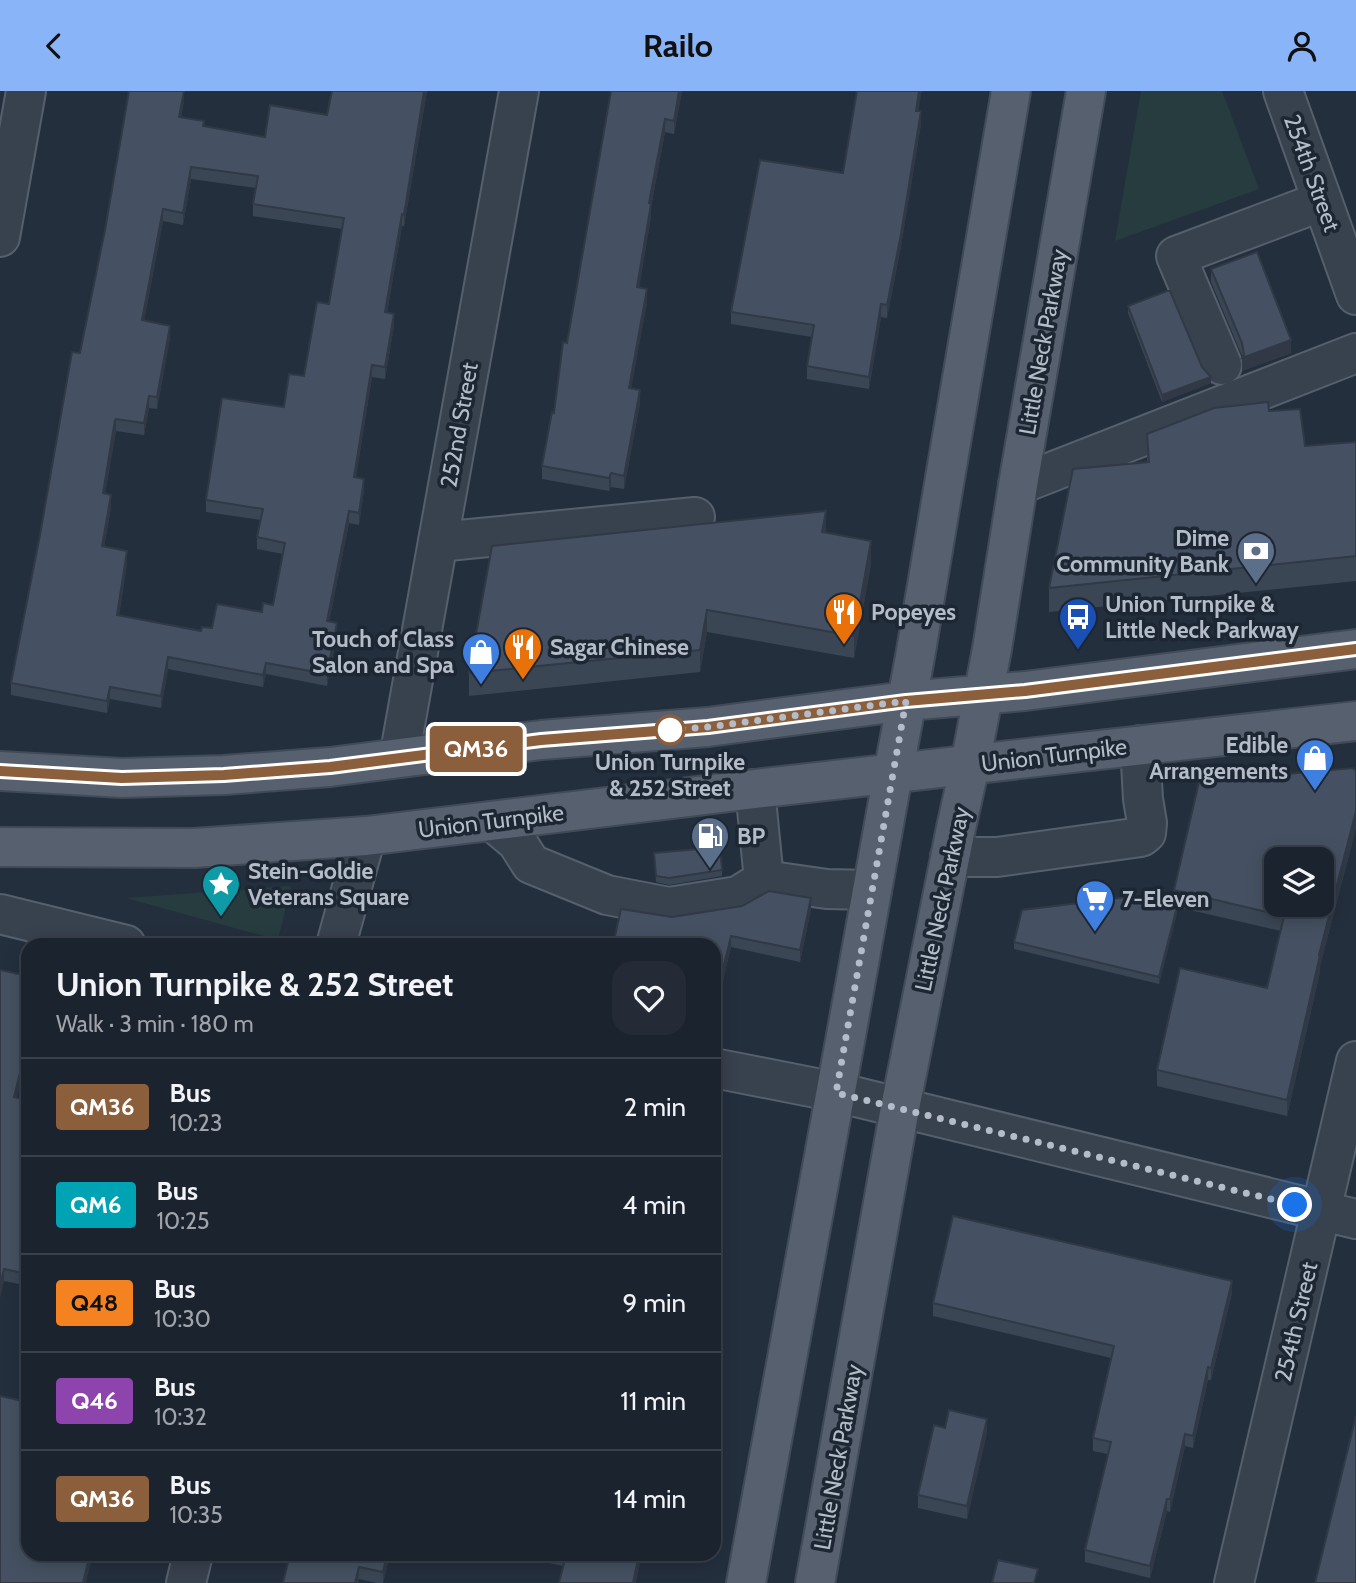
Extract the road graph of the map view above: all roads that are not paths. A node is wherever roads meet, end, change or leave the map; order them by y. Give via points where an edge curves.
1 (26, 91) edge
2 (519, 91) edge
3 (1011, 91) edge
4 (1086, 91) edge
5 (1283, 91) edge
6 (1322, 201) junction
7 (0, 237) edge
8 (1356, 295) edge
9 (1356, 353) edge
10 (1222, 365) dead end
11 (1018, 485) junction
12 (695, 517) dead end
13 (438, 542) junction
14 (1356, 649) edge
15 (982, 695) junction
16 (906, 701) junction
17 (1356, 721) edge
18 (1140, 745) junction
19 (400, 758) junction
20 (970, 765) junction
21 (0, 771) edge
22 (892, 774) junction
23 (755, 789) junction
24 (492, 821) junction
25 (366, 836) junction
26 (0, 847) edge
27 (950, 857) junction
28 (764, 880) junction
29 (872, 890) junction
30 (0, 914) edge
31 (98, 938) edge
32 (338, 938) edge
33 (1356, 1062) edge
34 (721, 1069) edge
35 (836, 1093) junction
36 (900, 1108) junction
37 (1339, 1215) edge
38 (191, 1561) edge
39 (186, 1583) edge
40 (746, 1583) edge
41 (816, 1583) edge
42 (1234, 1583) edge

1 - 7 street
2 - 13 street, 252nd Street
3 - 16 main road
4 - 11 main road, Little Neck Parkway
5 - 6 street, 254th Street
6 - 8 street, 254th Street
6 - 10 street via 1176,256
9 - 11 street
11 - 15 main road, Little Neck Parkway
12 - 13 street
13 - 19 street, 252nd Street
14 - 15 main road
15 - 16 main road
15 - 20 main road, Little Neck Parkway
16 - 19 main road via 708,727 541,740
16 - 22 main road
17 - 18 main road, Union Turnpike
18 - 20 main road, Union Turnpike
18 - 27 street via 1147,823 1141,837 997,857
19 - 21 main road via 224,775 122,778
20 - 22 main road, Union Turnpike
20 - 27 main road, Little Neck Parkway
22 - 23 main road, Union Turnpike
22 - 29 main road
23 - 24 main road, Union Turnpike
23 - 28 street
24 - 25 main road, Union Turnpike
24 - 28 street via 516,842 531,864 607,895 669,907 738,896
25 - 26 main road, Union Turnpike via 194,848
25 - 32 street
27 - 36 main road, Little Neck Parkway
28 - 29 street
29 - 35 main road
30 - 31 street
33 - 37 street, 254th Street
34 - 35 street
35 - 36 street
35 - 40 main road
36 - 37 street
36 - 41 main road, Little Neck Parkway
37 - 42 street, 254th Street
38 - 39 street

